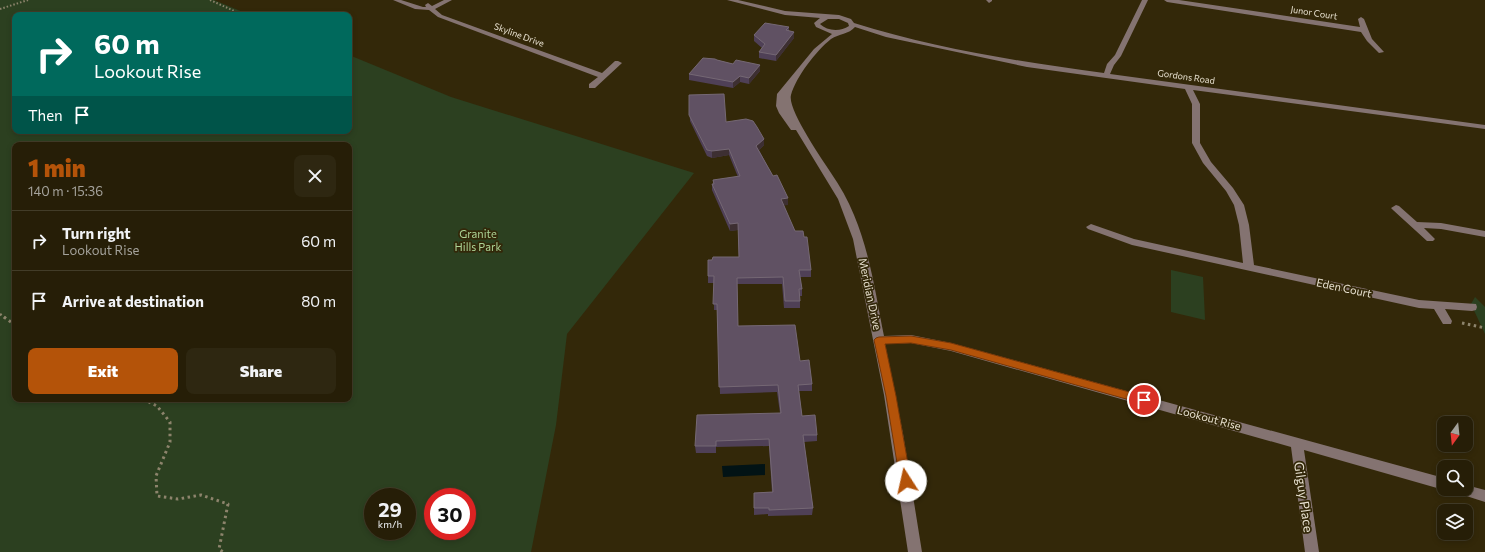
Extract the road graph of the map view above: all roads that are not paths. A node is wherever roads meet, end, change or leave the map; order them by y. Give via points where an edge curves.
1 (398, 0) edge
2 (443, 0) edge
3 (449, 0) edge
4 (730, 0) edge
5 (1145, 0) edge
6 (1167, 0) edge
7 (429, 7) junction
8 (785, 13) junction
9 (826, 17) junction
10 (1361, 19) dead end
11 (852, 24) junction
12 (819, 26) junction
13 (847, 30) junction
14 (1364, 30) junction
15 (839, 32) junction
16 (886, 35) junction
17 (816, 50) junction
18 (1381, 52) dead end
19 (1118, 56) junction
20 (618, 63) dead end
21 (603, 76) junction
22 (1106, 76) junction
23 (1118, 78) junction
24 (592, 86) dead end
25 (1188, 87) junction
26 (1203, 89) junction
27 (1196, 104) junction
28 (1485, 127) edge
29 (1396, 208) dead end
30 (1415, 225) junction
31 (1091, 226) dead end
32 (1485, 234) edge
33 (1430, 239) dead end
34 (1249, 268) junction
35 (1438, 306) junction
36 (1472, 307) dead end
37 (1447, 321) dead end
38 (879, 340) junction
39 (1296, 442) junction
40 (1437, 482) edge
41 (1473, 492) edge
42 (1485, 496) edge
43 (915, 552) edge
44 (1312, 552) edge

1 - 7 street, Skyline Drive via 412,8
2 - 7 street
3 - 7 street
4 - 8 street
5 - 19 street
6 - 14 street, Junor Court
7 - 21 street, Skyline Drive via 440,16
8 - 9 street
8 - 12 street
9 - 11 street, Gordons Road via 841,17
9 - 12 street via 819,20
10 - 14 street
11 - 13 street
11 - 16 street, Gordons Road
12 - 15 street
12 - 17 street, Meridian Drive via 820,36
13 - 15 street
13 - 16 street, Gordons Road
14 - 18 street via 1369,40
15 - 17 street, Meridian Drive
16 - 22 street, Gordons Road via 1010,62
17 - 38 street, Meridian Drive via 800,71 787,96 787,103 806,142 840,194 853,223 862,254
19 - 22 street via 1110,64
19 - 23 street
20 - 21 street
21 - 24 street
22 - 23 street, Gordons Road
23 - 25 street, Gordons Road
25 - 26 street, Gordons Road
25 - 27 street
26 - 27 street
26 - 28 street, Gordons Road
27 - 34 street via 1196,143 1207,163 1230,190 1239,206
29 - 30 street
30 - 32 street via 1441,226
30 - 33 street
31 - 34 street, Eden Court via 1132,242
34 - 35 street, Eden Court
35 - 36 street, Eden Court
35 - 37 street
38 - 39 street, Lookout Rise via 911,339 951,347
38 - 43 street, Meridian Drive via 891,396
39 - 40 street, Lookout Rise
39 - 44 street, Gilguy Place
41 - 42 street

